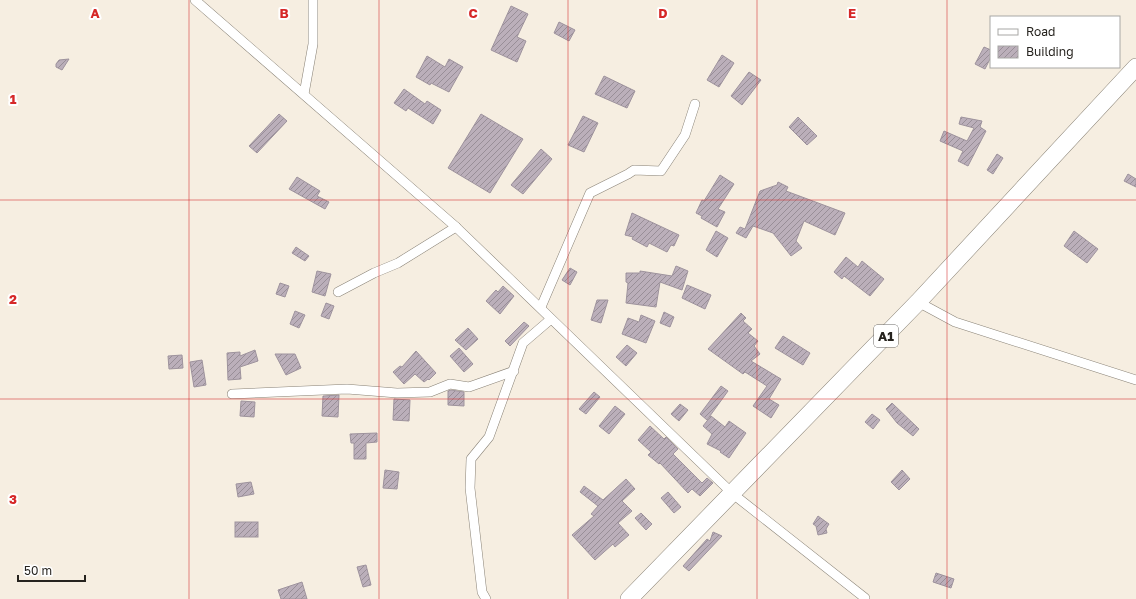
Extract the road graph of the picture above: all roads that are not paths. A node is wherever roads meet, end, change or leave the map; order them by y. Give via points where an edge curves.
1 (195, 0) edge
2 (313, 0) edge
3 (1136, 67) edge
4 (304, 94) junction
5 (695, 104) dead end
6 (456, 227) junction
7 (338, 292) dead end
8 (918, 302) junction
9 (541, 308) junction
10 (551, 319) junction
11 (514, 371) junction
12 (1136, 380) edge
13 (232, 394) dead end
14 (733, 494) junction
15 (864, 598) edge
16 (486, 599) edge
17 (629, 599) edge

1 - 4 street
2 - 4 street via 313,44
3 - 8 highway, A1
4 - 6 street
5 - 9 street via 685,135 661,171 634,170 590,193
6 - 7 street via 398,263
6 - 9 street
8 - 12 street via 955,322
8 - 14 highway, A1
9 - 10 street
10 - 11 street via 524,343
10 - 14 street
11 - 13 street via 469,387 450,384 430,392 397,393 347,389
11 - 16 street via 489,437 471,459 470,488 482,592
14 - 15 street
14 - 17 highway, A1

